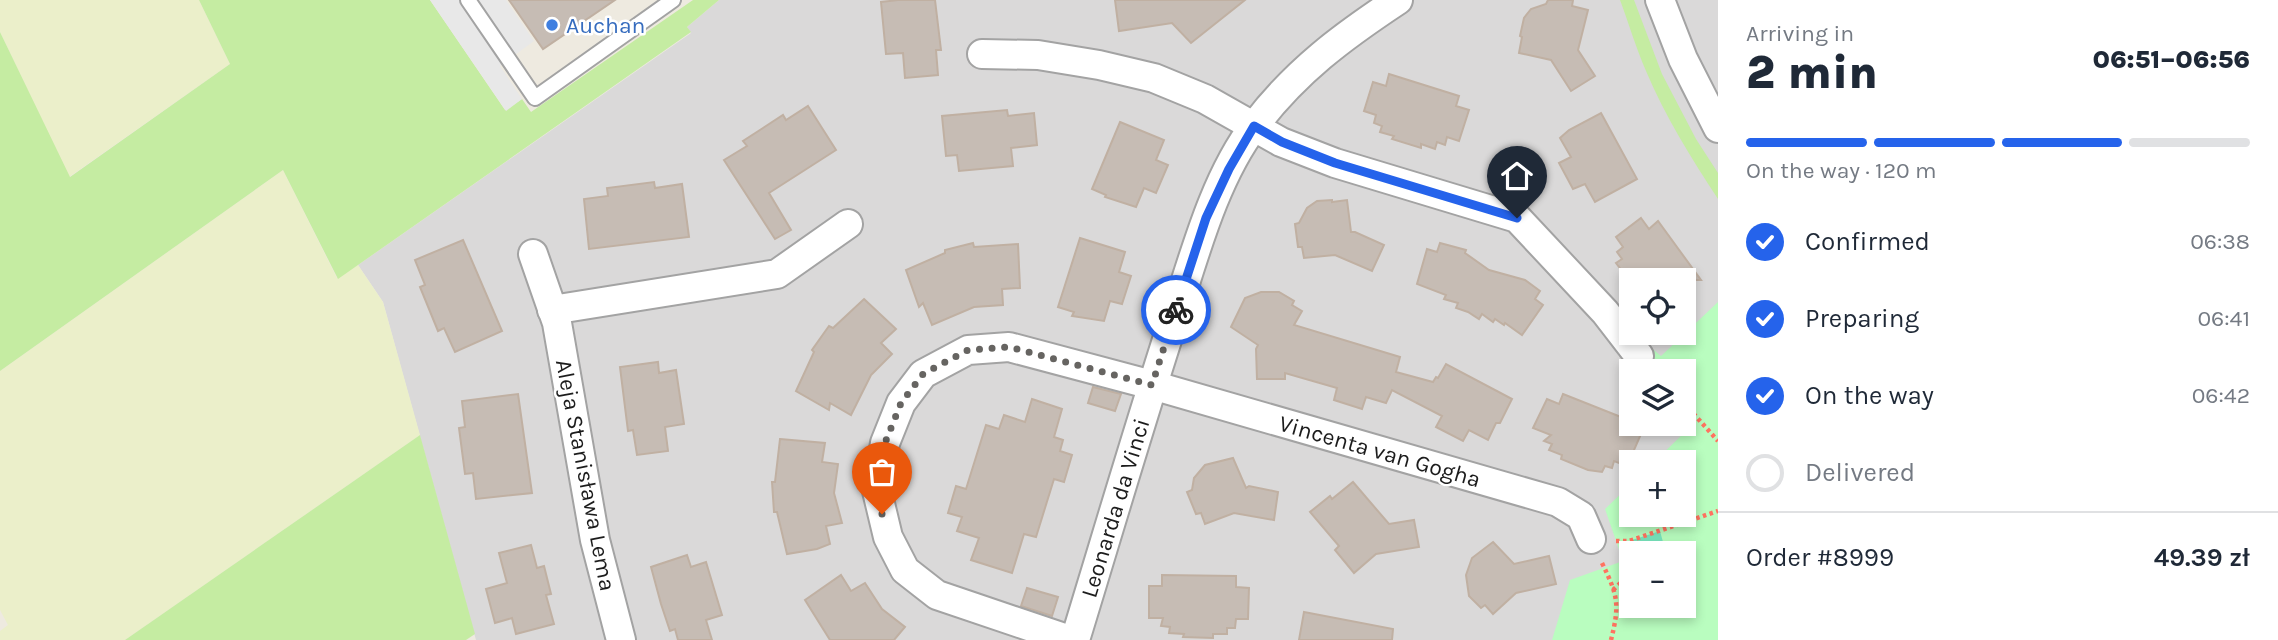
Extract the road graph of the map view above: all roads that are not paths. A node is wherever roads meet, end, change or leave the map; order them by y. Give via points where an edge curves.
1 (468, 0) edge
2 (673, 0) edge
3 (1398, 0) edge
4 (1660, 0) edge
5 (982, 54) dead end
6 (1254, 126) junction
7 (1718, 128) edge
8 (848, 224) dead end
9 (533, 254) dead end
10 (552, 310) junction
11 (1639, 356) dead end
12 (1152, 385) junction
13 (1591, 539) road end
14 (621, 640) edge
15 (1072, 640) edge

1 - 2 lane via 535,98
3 - 6 street, Leonarda da Vinci via 1304,68
4 - 7 street
5 - 6 street via 1038,55 1154,78
6 - 11 street via 1335,163 1517,218 1605,312
6 - 12 street, Leonarda da Vinci via 1206,218
8 - 10 street via 777,274
9 - 10 street, Aleja Stanisława Lema
10 - 14 street, Aleja Stanisława Lema via 595,540
12 - 13 street, Vincenta van Gogha via 1558,502 1581,516
12 - 15 street, Leonarda da Vinci
12 - 15 street, Vincenta van Gogha via 1009,347 968,350 923,374 901,403 885,443 877,491 888,537 905,570 937,595

